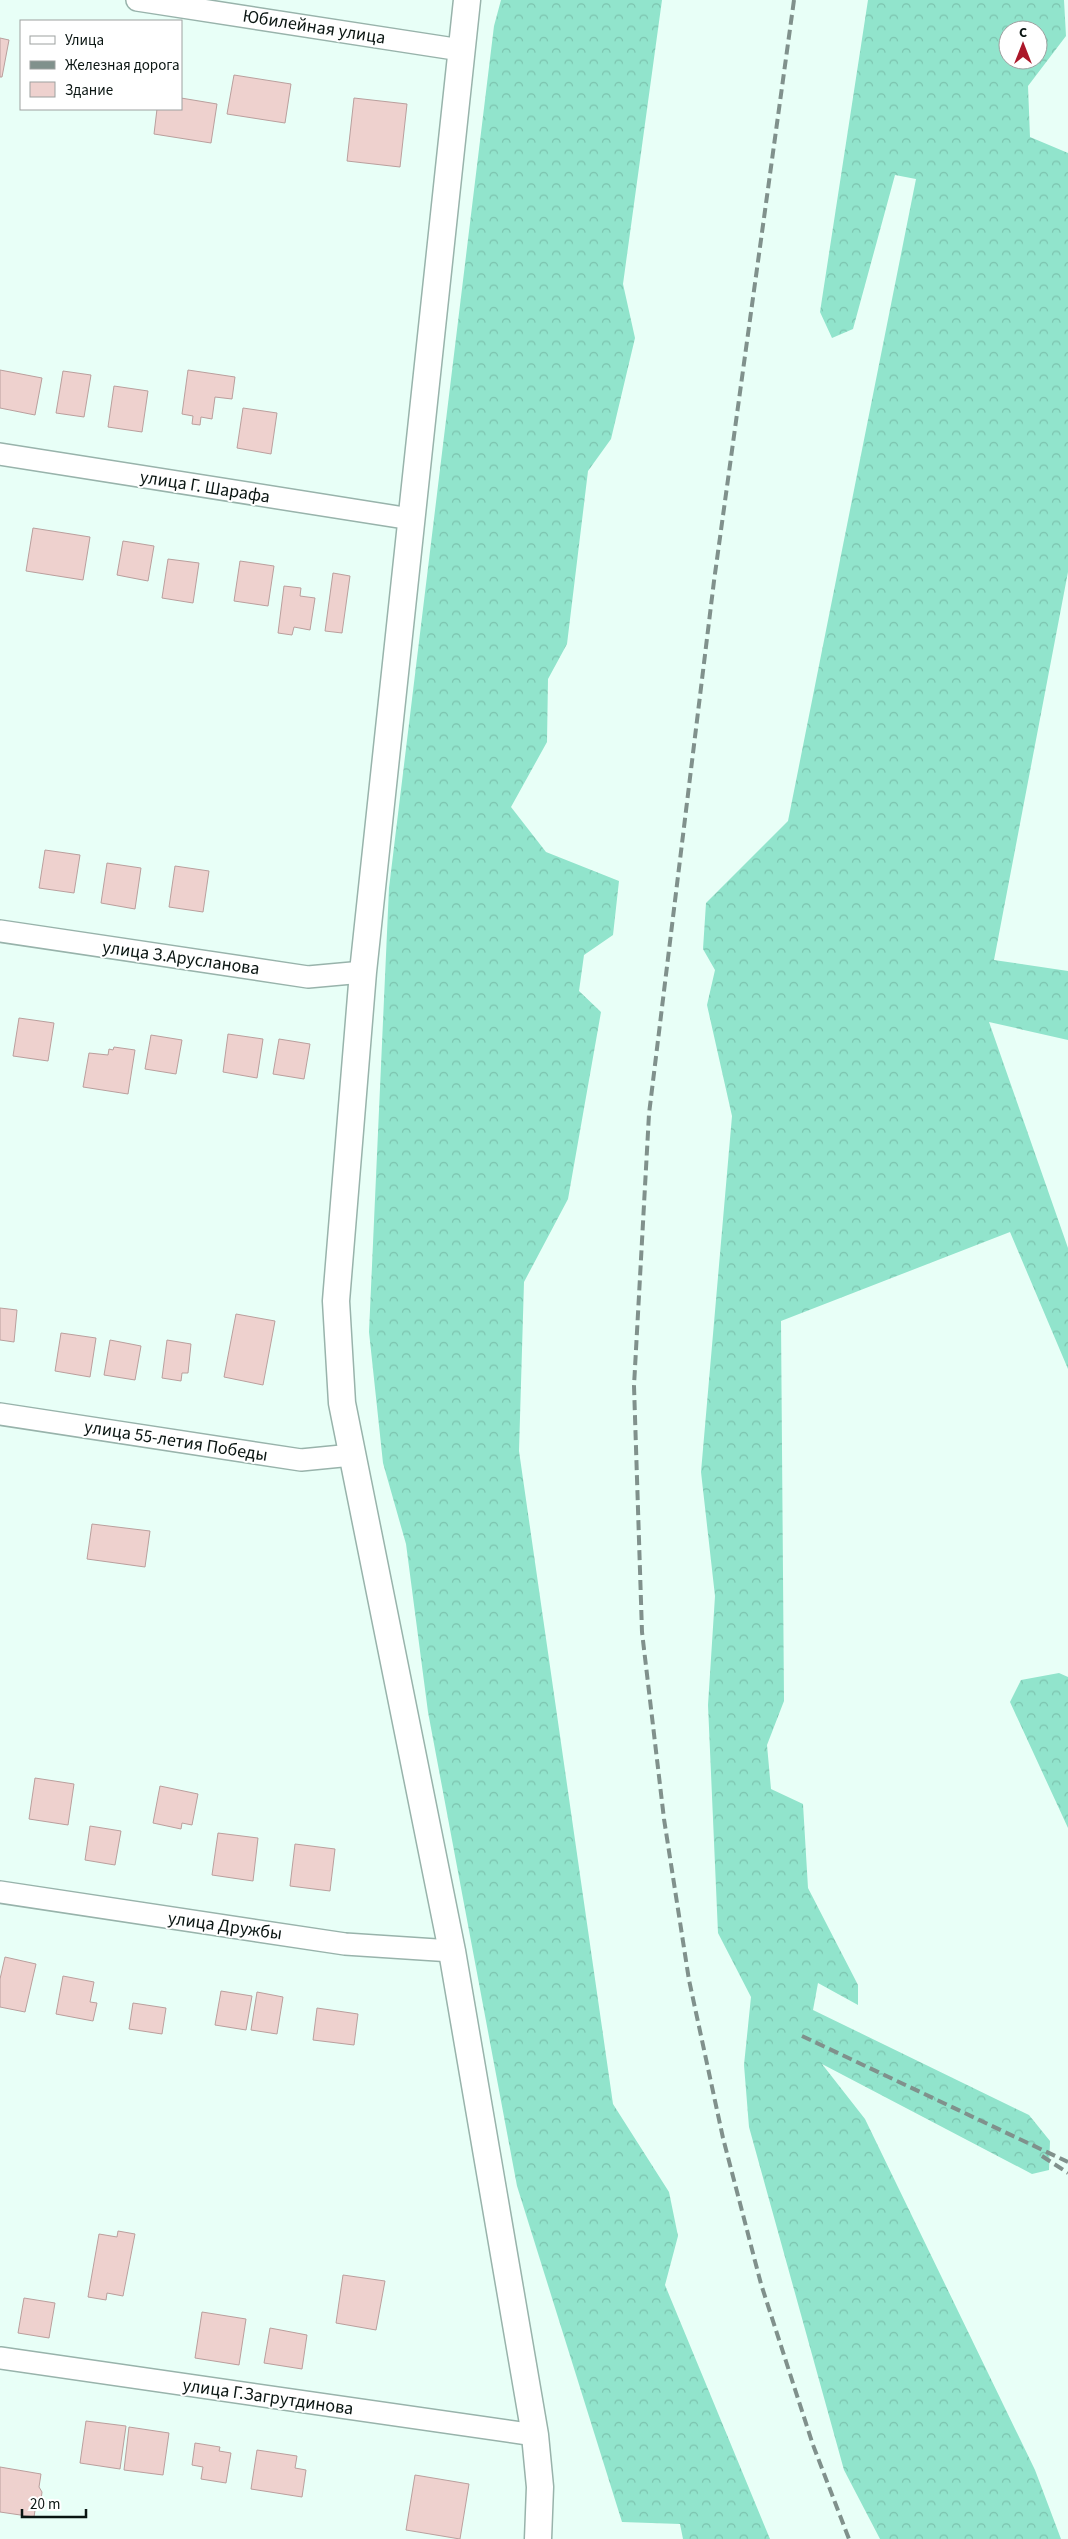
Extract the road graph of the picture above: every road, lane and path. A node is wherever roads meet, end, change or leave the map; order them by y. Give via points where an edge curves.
1 (137, 0) edge
2 (467, 0) edge
3 (461, 50) junction
4 (0, 454) edge
5 (411, 520) junction
6 (0, 931) edge
7 (363, 972) junction
8 (0, 1414) edge
9 (352, 1455) junction
10 (0, 1892) edge
11 (452, 1950) junction
12 (0, 2358) edge
13 (536, 2435) junction
14 (538, 2539) edge

1 - 3 street, Юбилейная улица
2 - 3 street
3 - 5 street
4 - 5 street, улица Г. Шарафа
5 - 7 street
6 - 7 street, улица З.Арусланова via 308,977
7 - 9 street via 336,1301 342,1403
8 - 9 street, улица 55-летия Победы via 301,1460
9 - 11 street
10 - 11 street, улица Дружбы via 345,1944
11 - 13 street
12 - 13 street, улица Г.Загрутдинова
13 - 14 street via 540,2487

